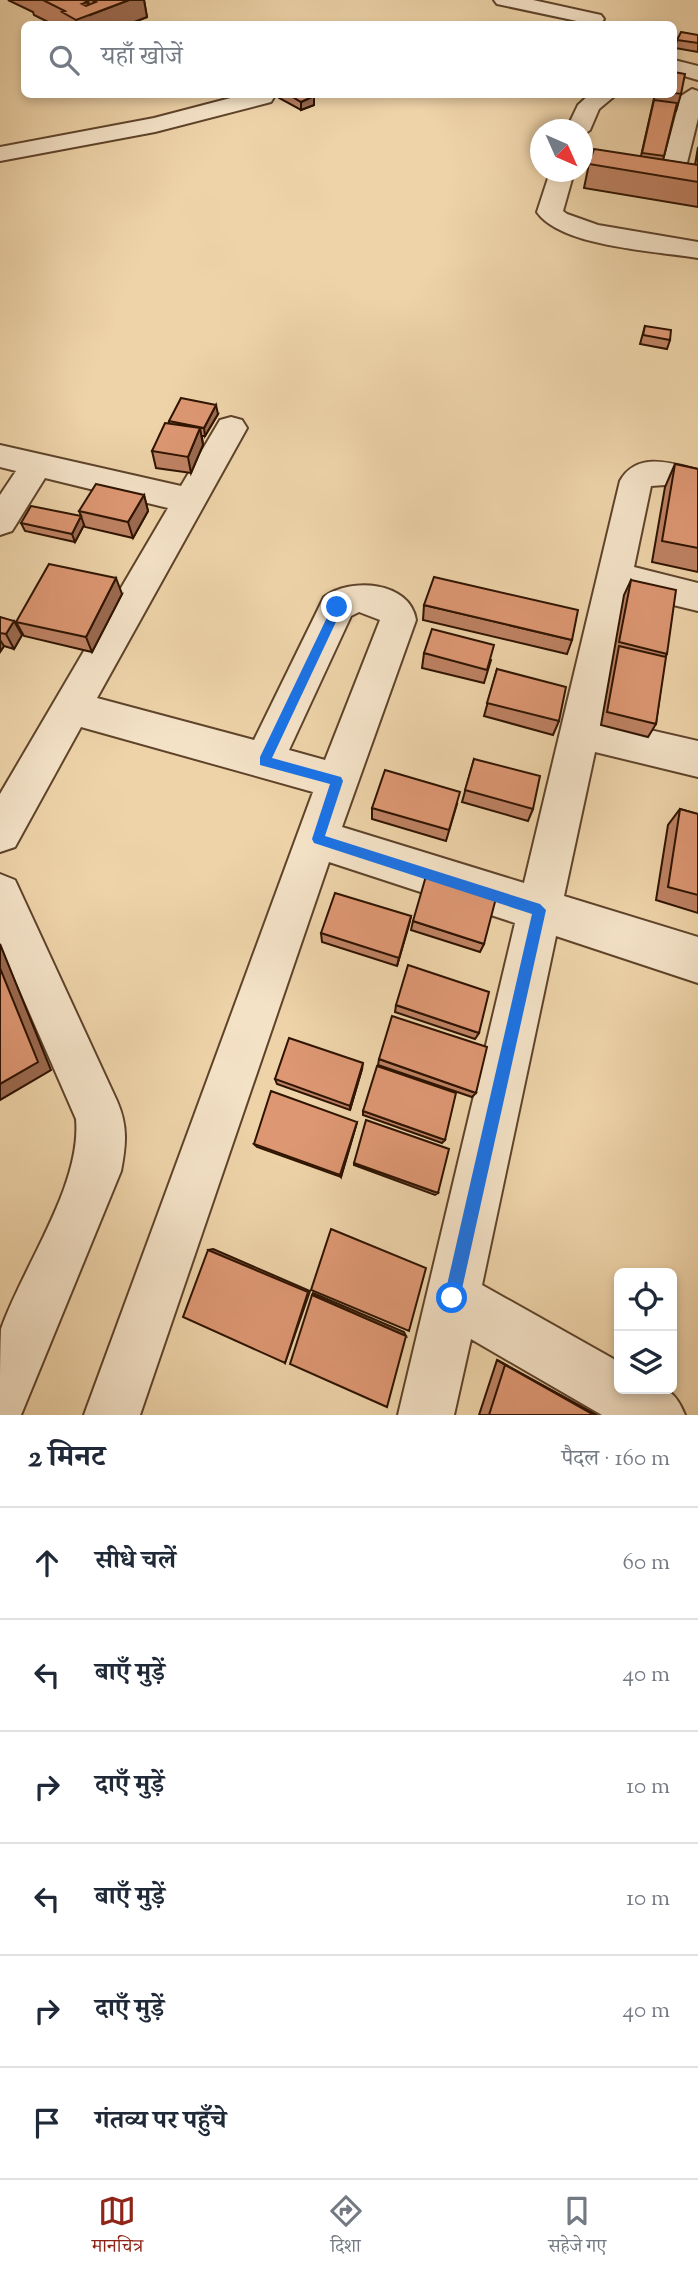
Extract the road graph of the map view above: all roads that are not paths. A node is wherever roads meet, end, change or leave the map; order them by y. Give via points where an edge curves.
1 (504, 0) edge
2 (594, 15) edge
3 (677, 68) edge
4 (698, 73) edge
5 (259, 98) edge
6 (600, 98) edge
7 (692, 111) edge
8 (583, 119) edge
9 (0, 154) edge
10 (645, 175) edge
11 (671, 179) junction
12 (559, 182) edge
13 (698, 183) edge
14 (698, 250) edge
15 (231, 428) dead end
16 (0, 456) edge
17 (37, 464) junction
18 (698, 482) edge
19 (191, 501) junction
20 (0, 522) edge
21 (614, 576) junction
22 (698, 597) edge
23 (73, 708) junction
24 (580, 731) junction
25 (698, 760) edge
26 (264, 761) junction
27 (337, 781) junction
28 (0, 833) edge
29 (318, 839) junction
30 (0, 895) edge
31 (540, 910) junction
32 (698, 960) edge
33 (452, 1298) junction
34 (0, 1398) edge
35 (111, 1415) edge
36 (426, 1415) edge
37 (657, 1415) edge

1 - 2 street
3 - 4 street
5 - 9 street via 155,125
6 - 8 street via 589,105
7 - 11 street
10 - 11 street
11 - 13 street
12 - 14 street via 550,212 558,221 587,231
15 - 19 street
16 - 17 street
17 - 19 street
17 - 20 street
18 - 21 street via 655,472 640,476
19 - 23 street
21 - 22 street
21 - 24 street
23 - 26 street
23 - 28 street
24 - 25 street
24 - 31 street
26 - 27 street
26 - 27 street via 337,607 354,596 389,606 398,620
27 - 29 street
29 - 31 street
29 - 35 street
30 - 34 street via 100,1118 102,1136 96,1171
31 - 32 street
31 - 33 street
33 - 36 street
33 - 37 street

